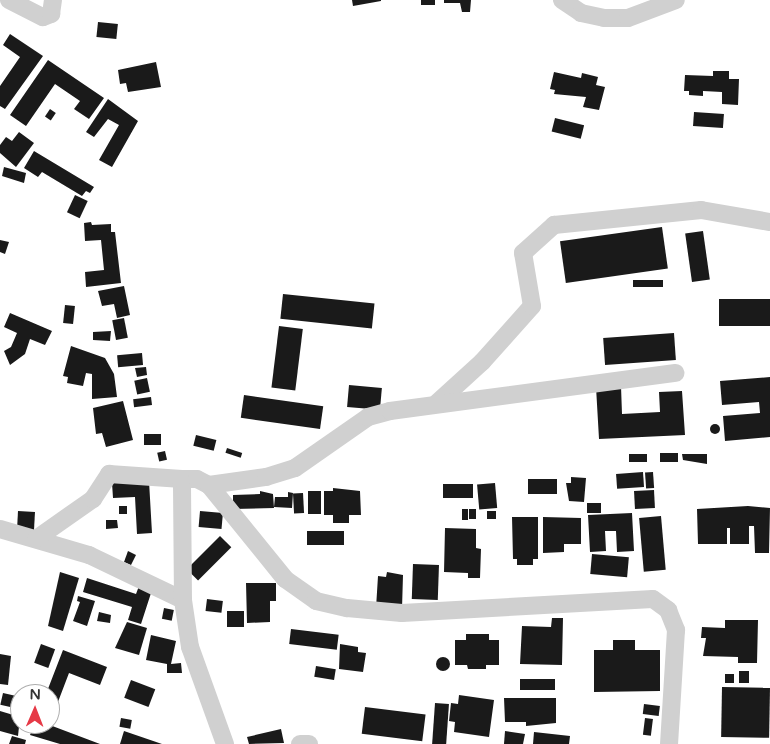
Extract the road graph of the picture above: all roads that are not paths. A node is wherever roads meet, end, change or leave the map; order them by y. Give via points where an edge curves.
1 (9, 0) edge
2 (53, 0) edge
3 (562, 0) edge
4 (676, 0) edge
5 (770, 222) edge
6 (675, 373) dead end
7 (437, 404) junction
8 (182, 478) junction
9 (209, 484) junction
10 (0, 529) edge
11 (36, 539) junction
12 (183, 600) junction
13 (225, 744) edge
14 (300, 744) edge
15 (309, 744) edge
16 (669, 744) edge

1 - 2 street via 44,17 51,14
3 - 4 street via 581,13 604,18 628,18
5 - 7 street via 701,210 554,225 523,253 532,306 482,362
6 - 7 street
7 - 9 street via 368,417 294,468 266,477
8 - 9 street
8 - 11 street via 109,474 93,500
8 - 12 street
9 - 16 street via 285,579 316,601 347,608 402,613 653,599 668,610 676,630
10 - 11 street
11 - 12 street via 90,555
12 - 13 street via 190,647
14 - 15 street

